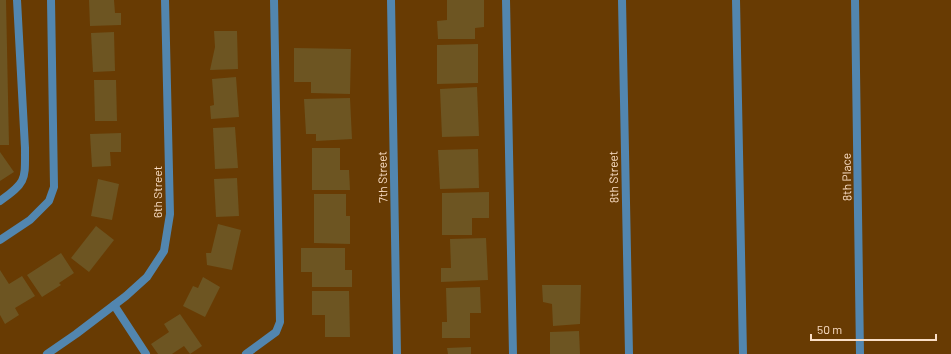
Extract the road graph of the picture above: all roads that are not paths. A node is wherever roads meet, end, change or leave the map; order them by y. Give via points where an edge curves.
1 (17, 0) edge
2 (51, 0) edge
3 (165, 0) edge
4 (274, 0) edge
5 (391, 0) edge
6 (506, 0) edge
7 (622, 0) edge
8 (736, 0) edge
9 (855, 0) edge
10 (0, 201) edge
11 (0, 240) edge
12 (114, 305) junction
13 (47, 354) edge
14 (146, 354) edge
15 (246, 354) edge
16 (397, 354) edge
17 (513, 354) edge
18 (629, 354) edge
19 (743, 354) edge
20 (860, 354) edge

1 - 10 street via 25,172 23,181
2 - 11 street via 54,187 49,201 30,220
3 - 12 street, 6th Street via 170,214 164,252 147,277
4 - 15 street via 280,322 276,332
5 - 16 street, 7th Street
6 - 17 street
7 - 18 street, 8th Street
8 - 19 street
9 - 20 street, 8th Place
12 - 13 street, 6th Street
12 - 14 street

